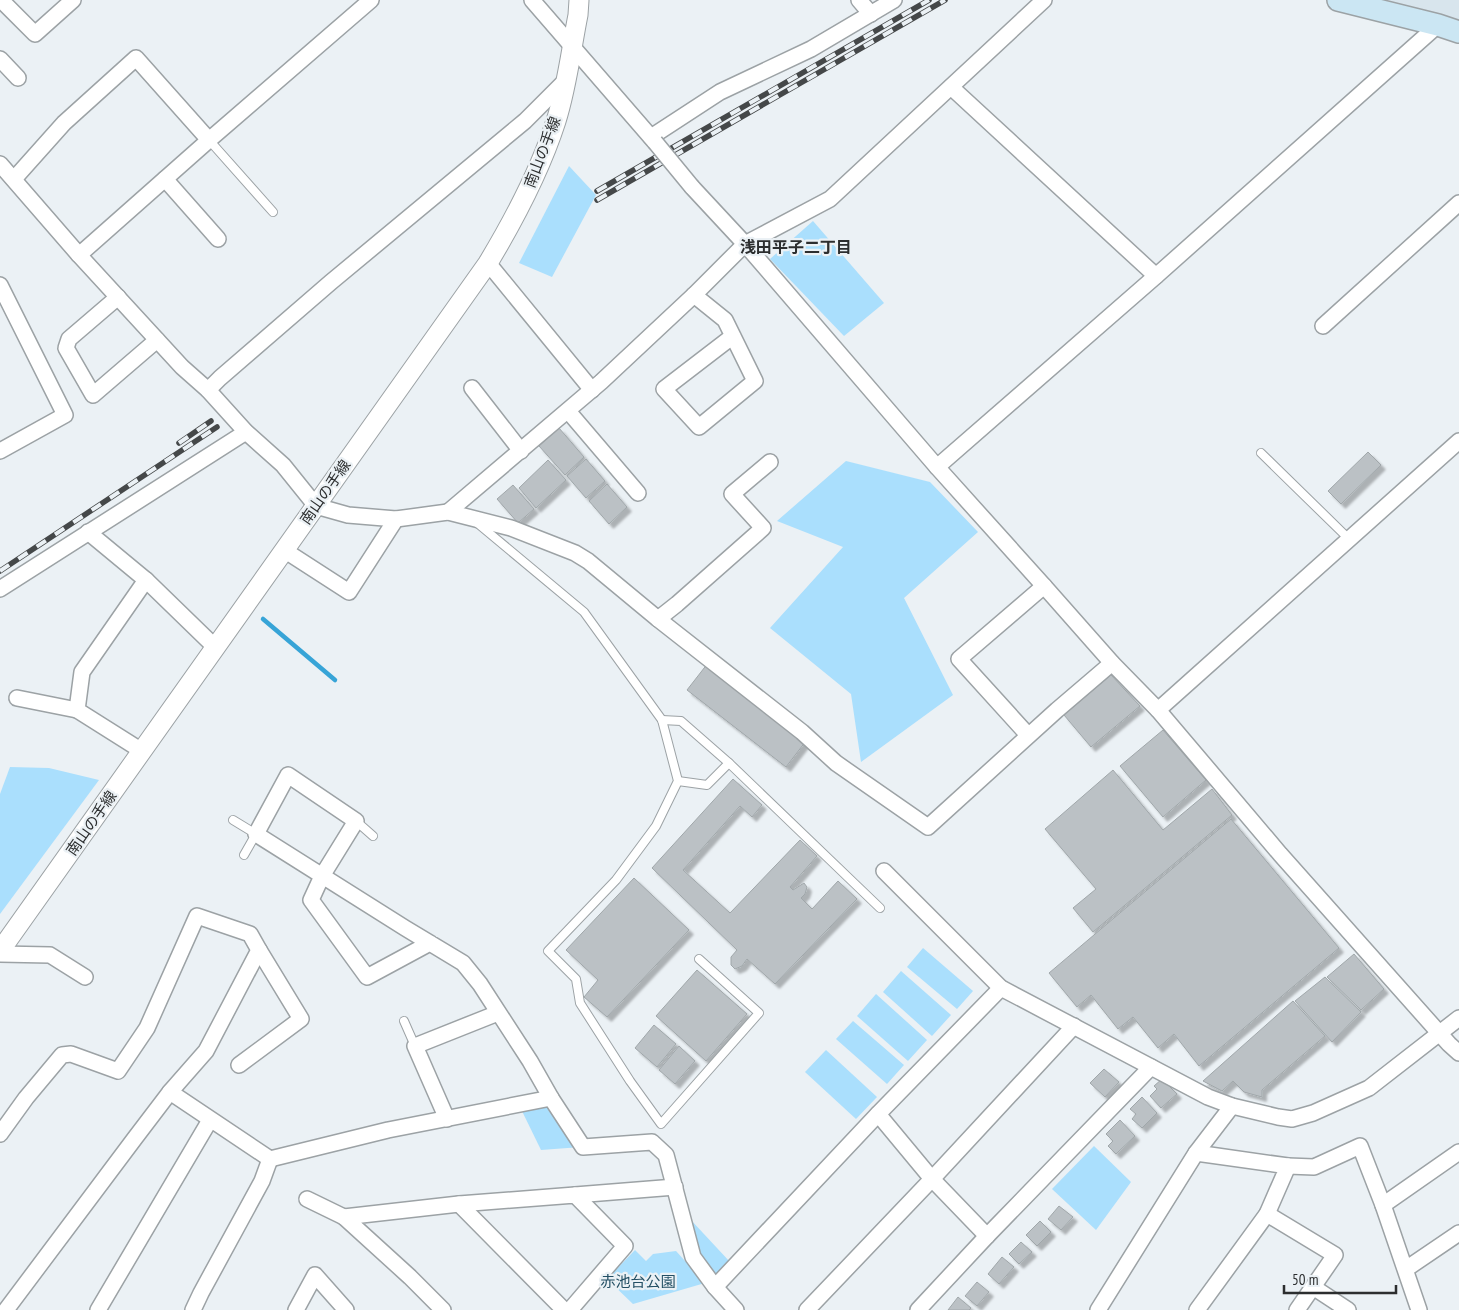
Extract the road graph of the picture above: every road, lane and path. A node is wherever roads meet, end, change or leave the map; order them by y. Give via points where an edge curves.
1 (1, 0) edge
2 (73, 0) edge
3 (372, 0) edge
4 (532, 0) edge
5 (580, 0) edge
6 (859, 0) edge
7 (894, 0) edge
8 (1044, 0) edge
9 (1338, 0) edge
10 (871, 14) junction
11 (1438, 25) junction
12 (1459, 32) edge
13 (571, 47) junction
14 (0, 59) edge
15 (18, 78) dead end
16 (565, 81) junction
17 (951, 87) junction
18 (653, 139) junction
19 (209, 140) junction
20 (0, 164) edge
21 (165, 179) junction
22 (14, 180) junction
23 (1459, 203) edge
24 (273, 212) dead end
25 (218, 239) dead end
26 (745, 244) junction
27 (79, 255) junction
28 (488, 263) junction
29 (1156, 276) junction
30 (1, 288) edge
31 (694, 295) junction
32 (118, 297) junction
33 (1322, 326) dead end
34 (733, 336) junction
35 (157, 340) junction
36 (472, 388) dead end
37 (208, 390) junction
38 (592, 390) junction
39 (568, 411) junction
40 (246, 432) junction
41 (1459, 441) edge
42 (0, 451) edge
43 (521, 451) junction
44 (1261, 453) dead end
45 (770, 462) dead end
46 (937, 467) junction
47 (638, 493) dead end
48 (316, 506) junction
49 (448, 512) junction
50 (470, 518) junction
51 (396, 519) junction
52 (88, 532) junction
53 (1350, 540) junction
54 (284, 550) junction
55 (146, 580) junction
56 (1044, 586) junction
57 (0, 589) edge
58 (658, 619) junction
59 (215, 647) junction
60 (1112, 663) junction
61 (17, 698) dead end
62 (77, 710) junction
63 (1158, 710) junction
64 (662, 720) junction
65 (1028, 735) junction
66 (142, 751) junction
67 (729, 763) junction
68 (678, 781) junction
69 (232, 820) dead end
70 (356, 821) junction
71 (256, 834) junction
72 (373, 836) dead end
73 (244, 855) dead end
74 (884, 871) dead end
75 (322, 876) junction
76 (880, 908) dead end
77 (430, 944) junction
78 (259, 950) junction
79 (0, 953) edge
80 (699, 959) dead end
81 (85, 977) dead end
82 (1000, 988) junction
83 (498, 1013) junction
84 (1459, 1018) edge
85 (404, 1021) dead end
86 (1074, 1026) junction
87 (1439, 1033) junction
88 (415, 1046) junction
89 (1459, 1053) edge
90 (239, 1066) dead end
91 (1151, 1067) junction
92 (170, 1092) junction
93 (551, 1098) junction
94 (1232, 1106) junction
95 (878, 1114) junction
96 (447, 1119) junction
97 (210, 1120) junction
98 (0, 1134) edge
99 (1196, 1152) junction
100 (1459, 1152) edge
101 (270, 1159) junction
102 (1288, 1166) junction
103 (932, 1179) junction
104 (675, 1187) junction
105 (575, 1195) junction
106 (307, 1199) dead end
107 (459, 1204) junction
108 (1383, 1205) junction
109 (1267, 1214) junction
110 (344, 1217) junction
111 (1459, 1233) edge
112 (987, 1236) junction
113 (1406, 1269) junction
114 (716, 1287) junction
115 (1313, 1287) junction
116 (733, 1309) edge
117 (6, 1310) edge
118 (98, 1310) edge
119 (193, 1310) edge
120 (296, 1310) edge
121 (346, 1310) edge
122 (443, 1310) edge
123 (564, 1310) edge
124 (570, 1310) edge
125 (807, 1310) edge
126 (918, 1310) edge
127 (1098, 1310) edge
128 (1197, 1310) edge
129 (1297, 1310) edge
130 (1348, 1310) edge
131 (1419, 1310) edge

1 - 2 street via 35,34
3 - 19 street
4 - 13 street
5 - 13 street, 南山の手線
6 - 10 street
7 - 10 street
8 - 17 street
9 - 11 main road
10 - 18 street via 811,49 720,92
11 - 12 main road
11 - 29 street
13 - 16 street, 南山の手線
13 - 18 street
14 - 15 street
16 - 28 street, 南山の手線 via 556,120 535,176
16 - 37 street via 525,121 331,282
17 - 26 street via 830,199
17 - 29 street
18 - 26 street, bridge
19 - 21 street
19 - 22 street via 136,58 64,123
19 - 24 lane
20 - 22 street
21 - 25 street
21 - 27 street
22 - 27 street
23 - 33 street
26 - 31 street
26 - 46 street
27 - 32 street
28 - 38 street
28 - 48 street, 南山の手線
29 - 46 street
30 - 42 street via 65,415
31 - 34 street via 725,320
31 - 38 street
32 - 35 street
32 - 35 street via 68,339 66,348 93,395
34 - 34 street via 664,389 699,427 755,381
35 - 37 street
36 - 43 street
37 - 40 street
38 - 39 street
39 - 43 street
39 - 47 street
40 - 48 street via 283,465
40 - 52 street
41 - 53 street
43 - 49 street
44 - 53 lane
45 - 58 street via 732,494 763,528
46 - 56 street
48 - 51 street via 348,515
48 - 54 street, 南山の手線
49 - 50 street
49 - 51 street
50 - 58 street via 511,528 576,553
50 - 64 lane via 584,612
51 - 54 street via 349,592
52 - 55 street
52 - 57 street
53 - 63 street
54 - 59 street, 南山の手線
55 - 59 street
55 - 62 street via 82,672
56 - 60 street
56 - 65 street via 959,659
58 - 65 street via 802,732 836,763 928,827
59 - 66 street, 南山の手線
60 - 63 street
60 - 65 street
61 - 62 street
62 - 66 street
63 - 87 street
64 - 67 lane via 681,721
64 - 68 lane
66 - 79 street, 南山の手線
67 - 68 lane via 708,785
67 - 76 lane
68 - 80 lane via 656,826 616,880 548,951 576,979 580,1003 661,1124 759,1013
69 - 71 lane
70 - 71 street via 288,775
70 - 72 lane
70 - 75 street
71 - 73 lane
71 - 75 street
74 - 82 street
75 - 77 street
75 - 77 street via 311,900 367,977
77 - 83 street via 463,962
78 - 90 street via 301,1019
78 - 92 street via 206,1051
78 - 98 street via 250,934 197,916 147,1028 118,1071 71,1054 62,1055
79 - 81 street via 50,955
82 - 86 street
82 - 95 street
83 - 88 street
83 - 93 street
84 - 87 street
85 - 88 lane
86 - 91 street
86 - 103 street
87 - 89 street
87 - 94 street via 1369,1088 1314,1114 1292,1119
88 - 96 street
91 - 94 street
91 - 112 street
92 - 97 street
92 - 117 street
93 - 96 street
93 - 104 street via 583,1147 652,1142 666,1155
94 - 99 street
95 - 103 street
95 - 114 street
96 - 101 street
97 - 101 street
97 - 118 street
99 - 102 street
99 - 127 street
100 - 108 street
101 - 119 street via 262,1181
102 - 108 street via 1314,1167 1360,1146
102 - 109 street
103 - 112 street
103 - 125 street
104 - 105 street
104 - 114 street via 693,1257
105 - 107 street
105 - 124 street via 625,1246
106 - 110 street
107 - 110 street
107 - 123 street
108 - 113 street
109 - 115 street via 1335,1255
109 - 128 street
110 - 122 street
111 - 113 street
112 - 126 street
113 - 131 street
114 - 116 street
115 - 129 street
115 - 130 street
120 - 121 street via 315,1275

